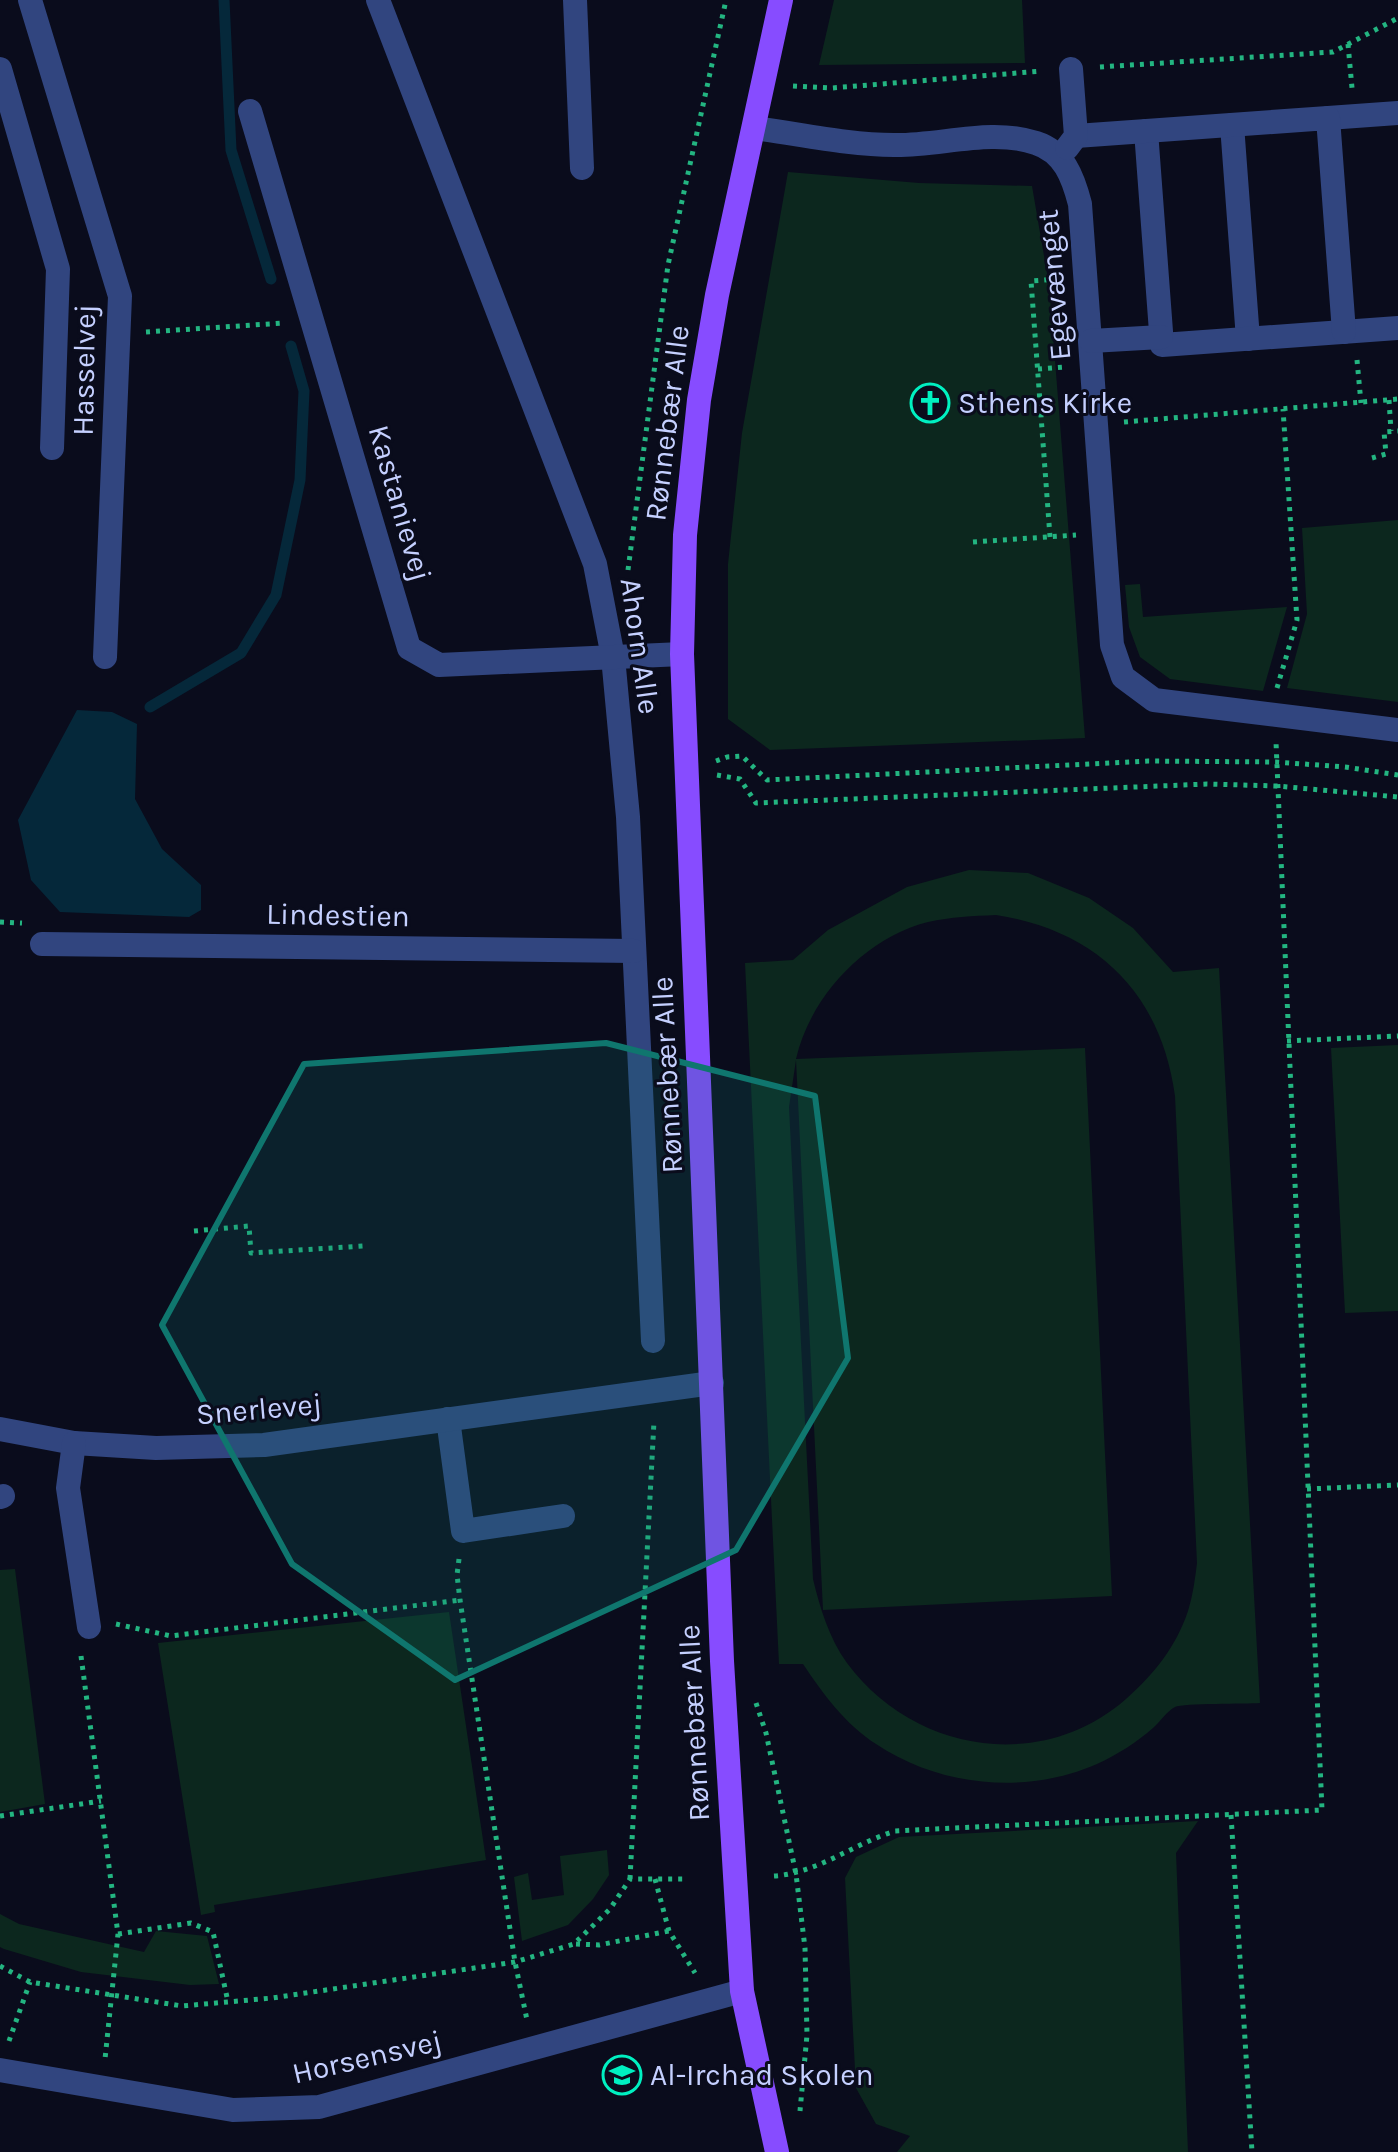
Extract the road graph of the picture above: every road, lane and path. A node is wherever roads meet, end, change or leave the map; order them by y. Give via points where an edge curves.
1 (30, 0) edge
2 (378, 0) edge
3 (575, 0) edge
4 (726, 0) edge
5 (781, 0) edge
6 (1348, 44) dead end
7 (0, 69) edge
8 (1071, 69) dead end
9 (250, 111) dead end
10 (1398, 113) edge
11 (1354, 116) junction
12 (1328, 118) junction
13 (1232, 125) junction
14 (754, 128) junction
15 (1146, 131) junction
16 (1076, 136) junction
17 (1061, 156) junction
18 (582, 168) dead end
19 (1086, 277) junction
20 (313, 321) junction
21 (1398, 328) edge
22 (1349, 331) junction
23 (118, 334) junction
24 (1161, 337) junction
25 (1248, 339) junction
26 (1091, 341) junction
27 (1398, 399) edge
28 (1389, 400) junction
29 (1361, 403) junction
30 (1283, 409) junction
31 (1097, 424) junction
32 (1395, 431) edge
33 (52, 448) dead end
34 (1372, 458) dead end
35 (1105, 533) junction
36 (1050, 537) junction
37 (973, 542) dead end
38 (628, 573) dead end
39 (682, 654) junction
40 (105, 657) dead end
41 (613, 657) junction
42 (1276, 716) junction
43 (1398, 730) edge
44 (1276, 762) junction
45 (685, 773) junction
46 (1398, 775) edge
47 (729, 776) dead end
48 (1277, 786) junction
49 (1398, 797) edge
50 (42, 944) dead end
51 (634, 951) junction
52 (1398, 1036) edge
53 (1287, 1041) junction
54 (194, 1231) dead end
55 (363, 1246) dead end
56 (653, 1341) dead end
57 (712, 1383) junction
58 (656, 1392) junction
59 (448, 1419) junction
60 (0, 1429) edge
61 (74, 1443) junction
62 (1398, 1485) edge
63 (1307, 1489) junction
64 (563, 1516) dead end
65 (463, 1531) junction
66 (460, 1600) junction
67 (89, 1627) junction
68 (755, 1698) dead end
69 (101, 1801) junction
70 (1231, 1815) junction
71 (0, 1816) edge
72 (796, 1874) junction
73 (774, 1876) dead end
74 (630, 1879) junction
75 (655, 1879) junction
76 (683, 1879) dead end
77 (669, 1931) junction
78 (118, 1934) junction
79 (574, 1944) junction
80 (515, 1962) junction
81 (0, 1966) edge
82 (30, 1982) junction
83 (742, 1991) junction
84 (111, 1996) junction
85 (712, 1999) junction
86 (228, 2002) junction
87 (533, 2048) junction
88 (2, 2062) edge
89 (102, 2087) junction
90 (798, 2125) dead end
91 (777, 2152) edge
92 (1252, 2152) edge

1 - 23 street, Hasselvej via 120,296
2 - 41 street, Ahorn Alle via 595,564
3 - 18 street
4 - 38 path via 668,265
5 - 14 main road, Rønnebær Alle
6 - 11 path
7 - 33 street via 58,269
8 - 16 street
9 - 20 street, Kastanievej
10 - 11 street
11 - 12 street
12 - 13 street
12 - 22 street
13 - 15 street
13 - 25 street
14 - 17 street via 895,145 1006,138 1037,143
14 - 39 main road, Rønnebær Alle via 699,400 685,535
15 - 16 street
15 - 24 street
16 - 17 street
17 - 19 street, Egevænget via 1080,204
19 - 26 street, Egevænget
19 - 36 path via 1031,281
20 - 23 path
20 - 41 street, Kastanievej via 409,648 439,665
21 - 22 street
22 - 25 street
22 - 29 path
23 - 40 street, Hasselvej
24 - 25 street via 1162,345
24 - 26 street
26 - 31 street, Egevænget
27 - 28 path
28 - 29 path
28 - 32 path
29 - 30 path
30 - 31 path
30 - 42 path via 1297,620 1277,686
31 - 35 street, Egevænget
32 - 34 path via 1384,432 1386,454
35 - 36 path
35 - 42 street, Egevænget via 1112,645 1123,677 1154,700
36 - 37 path
39 - 41 street, Kastanievej
39 - 45 main road, Rønnebær Alle
41 - 51 street, Ahorn Alle
42 - 43 street, Egevænget
42 - 44 path
44 - 45 path via 1148,761 767,780 742,756
44 - 46 path
44 - 48 path
45 - 57 main road, Rønnebær Alle
47 - 48 path via 740,779 756,803 1207,784
48 - 49 path
48 - 53 path
50 - 51 street, Lindestien
51 - 56 street, Ahorn Alle
52 - 53 path
53 - 63 path
54 - 55 path via 249,1226 251,1253
57 - 58 street, Snerlevej
57 - 83 main road, Rønnebær Alle
58 - 59 street, Snerlevej
58 - 74 path
59 - 61 street, Snerlevej via 264,1445 156,1448
59 - 65 street
60 - 61 street, Snerlevej
61 - 67 street via 68,1488
62 - 63 path
63 - 70 path via 1322,1810
64 - 65 street
65 - 66 path via 457,1575
66 - 67 path via 171,1636 121,1623
66 - 80 path
67 - 69 path via 80,1646
68 - 72 path
69 - 71 path
69 - 78 path
70 - 72 path via 895,1831
70 - 92 path
72 - 73 path
72 - 90 path via 807,2035
74 - 75 path
74 - 79 path via 610,1909
75 - 76 path
75 - 77 path
77 - 79 path via 599,1945
77 - 85 path
78 - 84 path
78 - 86 path via 191,1923 213,1932
79 - 80 path
80 - 86 path
80 - 87 path
81 - 82 path
82 - 84 path
82 - 88 path
83 - 85 street, Horsensvej
83 - 91 main road, Rønnebær Alle
84 - 86 path via 182,2006
84 - 89 path
85 - 87 street, Horsensvej
87 - 89 street, Horsensvej via 319,2107 233,2110
88 - 89 street, Horsensvej

